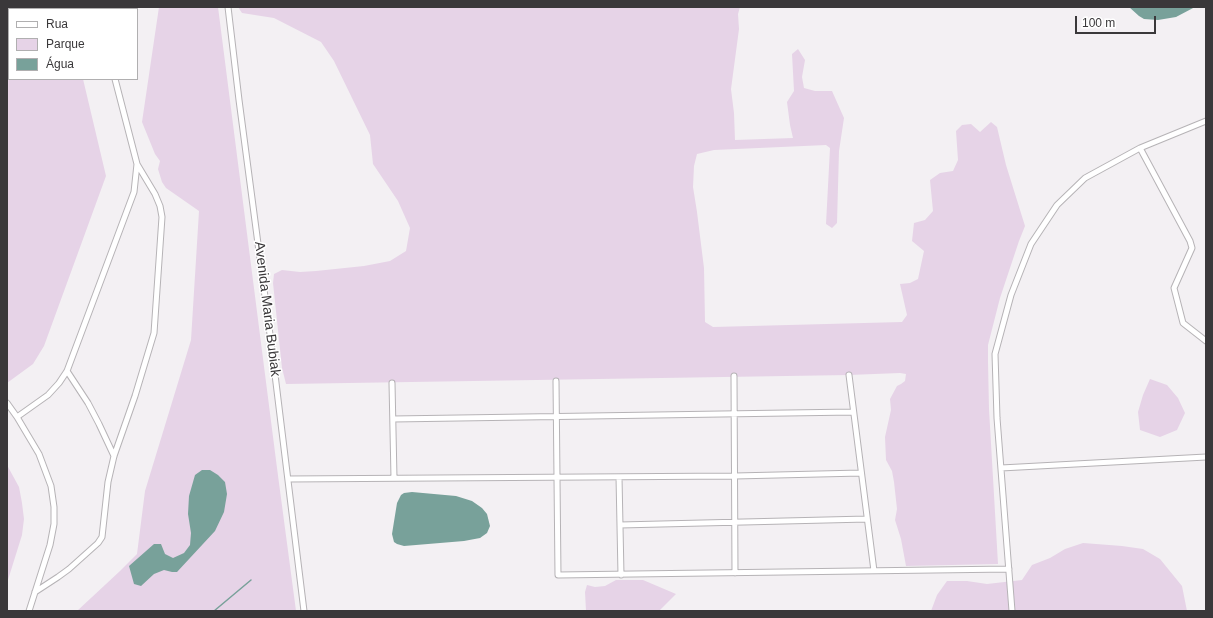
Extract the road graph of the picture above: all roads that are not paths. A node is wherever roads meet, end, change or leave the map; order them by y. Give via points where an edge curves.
1 (228, 7) edge
2 (115, 80) edge
3 (1206, 121) edge
4 (1140, 148) junction
5 (137, 164) junction
6 (1206, 341) edge
7 (67, 371) junction
8 (849, 375) dead end
9 (734, 376) dead end
10 (556, 380) dead end
11 (392, 383) dead end
12 (7, 403) edge
13 (853, 412) junction
14 (734, 414) junction
15 (17, 417) junction
16 (556, 417) junction
17 (393, 419) junction
18 (114, 456) junction
19 (1206, 457) edge
20 (1001, 468) junction
21 (861, 473) junction
22 (734, 476) junction
23 (557, 477) junction
24 (619, 477) junction
25 (394, 478) junction
26 (288, 479) junction
27 (867, 519) junction
28 (735, 522) junction
29 (620, 526) junction
30 (1009, 569) junction
31 (874, 571) junction
32 (735, 573) junction
33 (621, 575) junction
34 (35, 592) junction
35 (29, 611) edge
36 (304, 611) edge
37 (1012, 611) edge

1 - 26 street, Avenida Maria Bubiak
2 - 5 street
3 - 4 street
4 - 6 street via 1190,241 1192,248 1174,288 1183,323
4 - 20 street via 1085,178 1056,205 1031,244 1011,295 995,354
5 - 7 street via 134,192
5 - 18 street via 155,194 162,217 156,315 149,352
7 - 15 street via 48,395
7 - 18 street via 88,403
8 - 13 street
9 - 14 street
10 - 16 street
11 - 17 street
12 - 15 street
13 - 14 street
13 - 21 street
14 - 16 street
14 - 22 street
15 - 34 street via 40,454 51,486 54,507 50,545
16 - 17 street
16 - 23 street
17 - 25 street
18 - 34 street via 108,482 102,537 69,569
19 - 20 street
20 - 30 street
21 - 22 street
21 - 27 street
22 - 24 street
22 - 28 street
23 - 24 street
23 - 25 street
23 - 33 street via 558,575
24 - 29 street
25 - 26 street
26 - 36 street, Avenida Maria Bubiak
27 - 28 street
27 - 31 street
28 - 29 street
28 - 32 street
29 - 33 street
30 - 31 street
30 - 37 street
31 - 32 street
32 - 33 street
34 - 35 street

